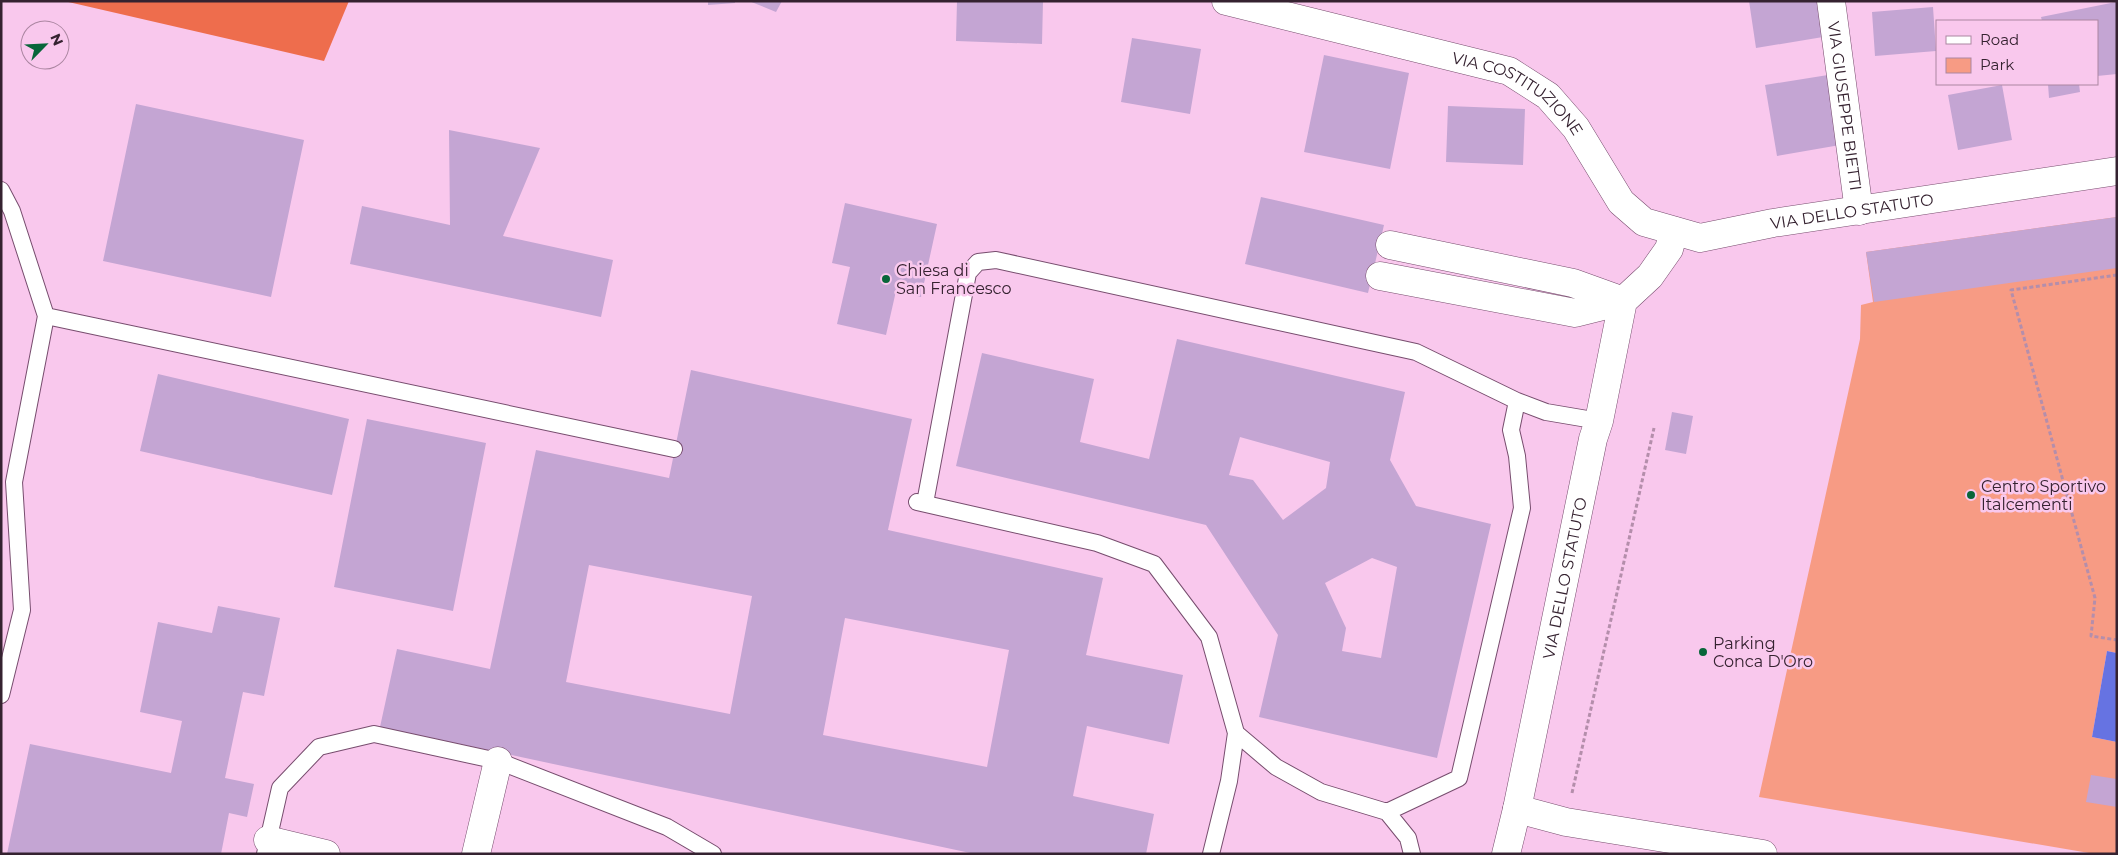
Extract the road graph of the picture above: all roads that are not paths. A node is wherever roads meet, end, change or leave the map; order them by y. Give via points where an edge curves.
1 (1226, 1) edge
2 (1831, 1) edge
3 (1314, 12) edge
4 (2117, 171) edge
5 (1, 190) edge
6 (1859, 211) junction
7 (1674, 231) junction
8 (1390, 246) dead end
9 (1380, 276) dead end
10 (1624, 301) junction
11 (46, 316) junction
12 (1517, 401) junction
13 (1599, 421) junction
14 (674, 450) dead end
15 (1, 695) edge
16 (1236, 733) junction
17 (498, 761) junction
18 (1517, 809) junction
19 (1387, 812) junction
20 (267, 847) edge
21 (326, 854) edge
22 (476, 854) edge
23 (713, 854) edge
24 (1211, 854) edge
25 (1412, 854) edge
26 (1506, 854) edge
27 (1762, 854) edge

1 - 3 street, VIA COSTITUZIONE
2 - 6 street, VIA GIUSEPPE BIETTI
3 - 7 street, VIA COSTITUZIONE via 1509,71 1548,96 1576,128 1622,202 1644,222
4 - 6 street, VIA DELLO STATUTO
5 - 11 lane via 12,211
6 - 7 street, VIA DELLO STATUTO via 1773,223 1700,238
7 - 10 street via 1669,248 1650,276
8 - 10 street via 1573,283
9 - 10 street via 1576,313
10 - 13 street, VIA DELLO STATUTO
11 - 14 lane
11 - 15 lane via 14,482 22,610
12 - 13 lane via 1546,412
12 - 16 lane via 1416,352 996,260 978,262 968,273 921,503 1097,543 1154,564 1209,637
12 - 19 lane via 1511,430 1522,508 1459,778
13 - 18 street, VIA DELLO STATUTO
16 - 19 lane via 1276,767 1322,792
16 - 24 lane via 1229,781
17 - 20 lane via 374,734 319,747 280,788
17 - 22 street
17 - 23 lane via 667,827
18 - 26 street, VIA DELLO STATUTO
18 - 27 street via 1566,822
19 - 25 lane via 1408,838
20 - 21 street

